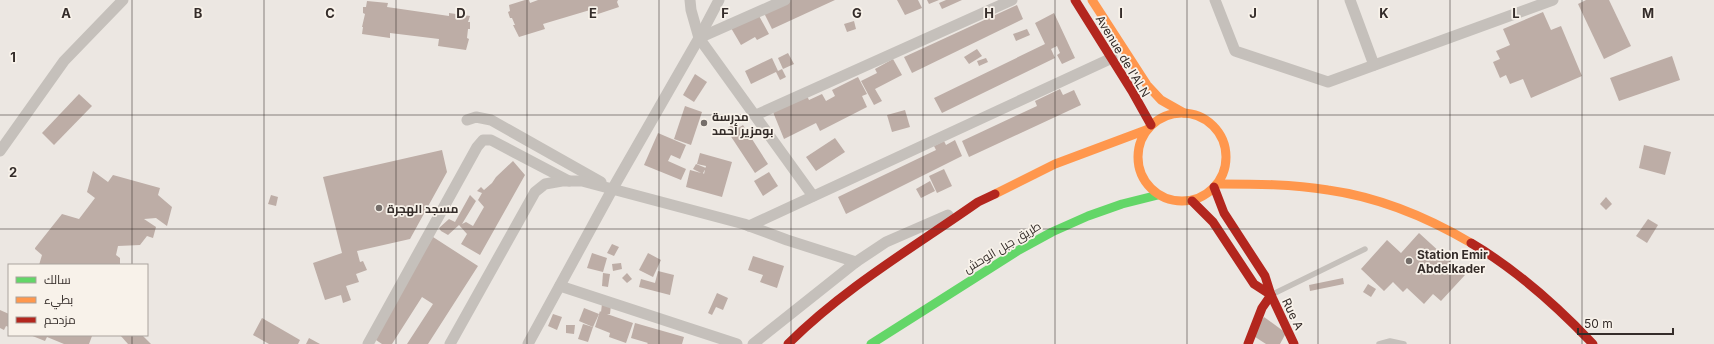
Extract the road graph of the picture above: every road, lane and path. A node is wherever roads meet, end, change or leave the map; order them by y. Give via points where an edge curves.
1 (123, 0) edge
2 (690, 0) edge
3 (719, 0) edge
4 (785, 0) edge
5 (1012, 0) edge
6 (1075, 0) edge
7 (1092, 0) edge
8 (1215, 0) edge
9 (1350, 0) edge
10 (1553, 0) edge
11 (1539, 2) edge
12 (699, 38) junction
13 (1112, 58) junction
14 (1374, 65) junction
15 (1184, 113) junction
16 (756, 115) junction
17 (467, 120) dead end
18 (1149, 127) junction
19 (0, 152) edge
20 (570, 181) junction
21 (1216, 186) junction
22 (613, 188) junction
23 (1158, 195) junction
24 (813, 196) junction
25 (1192, 201) junction
26 (978, 202) junction
27 (749, 226) junction
28 (1365, 249) dead end
29 (856, 262) junction
30 (560, 286) junction
31 (1271, 295) junction
32 (368, 344) edge
33 (450, 344) edge
34 (528, 344) edge
35 (737, 344) edge
36 (754, 344) edge
37 (788, 344) edge
38 (871, 344) edge
39 (1248, 344) edge
40 (1294, 344) edge
41 (1379, 344) edge
42 (1404, 344) edge
43 (1593, 344) edge

1 - 19 street via 64,61
2 - 12 street
3 - 12 street
4 - 12 street
5 - 16 street
6 - 13 main road, Avenue de l'ALN
7 - 15 main road via 1147,85 1161,100
8 - 14 street via 1235,51 1328,82
9 - 14 street
10 - 11 street
11 - 14 street
12 - 16 street
12 - 22 street
13 - 18 main road, Avenue de l'ALN
13 - 24 street
15 - 18 main road via 1160,118
15 - 21 main road via 1208,121 1221,136 1226,156 1223,175
16 - 24 street
17 - 22 street via 476,117 491,120
18 - 23 main road via 1138,146 1138,165 1145,182
18 - 26 main road via 1054,164
20 - 22 street
20 - 32 street via 490,140 483,140
20 - 33 street via 546,184 535,192
21 - 25 main road
21 - 31 main road, Rue A via 1224,213 1265,276
21 - 43 main road via 1261,184 1314,188 1385,203 1478,247 1525,279
22 - 27 street
22 - 30 street
23 - 25 main road via 1180,202
23 - 38 main road, طريق جبل الوحش via 1122,204 1052,232 1019,250
24 - 27 street
25 - 31 main road via 1213,222 1254,284
26 - 29 street via 886,242
26 - 37 main road via 854,288
27 - 29 street
28 - 31 lane
29 - 36 street
30 - 34 street
30 - 35 street
31 - 39 main road via 1262,308
31 - 40 main road, Rue A
41 - 42 lane

